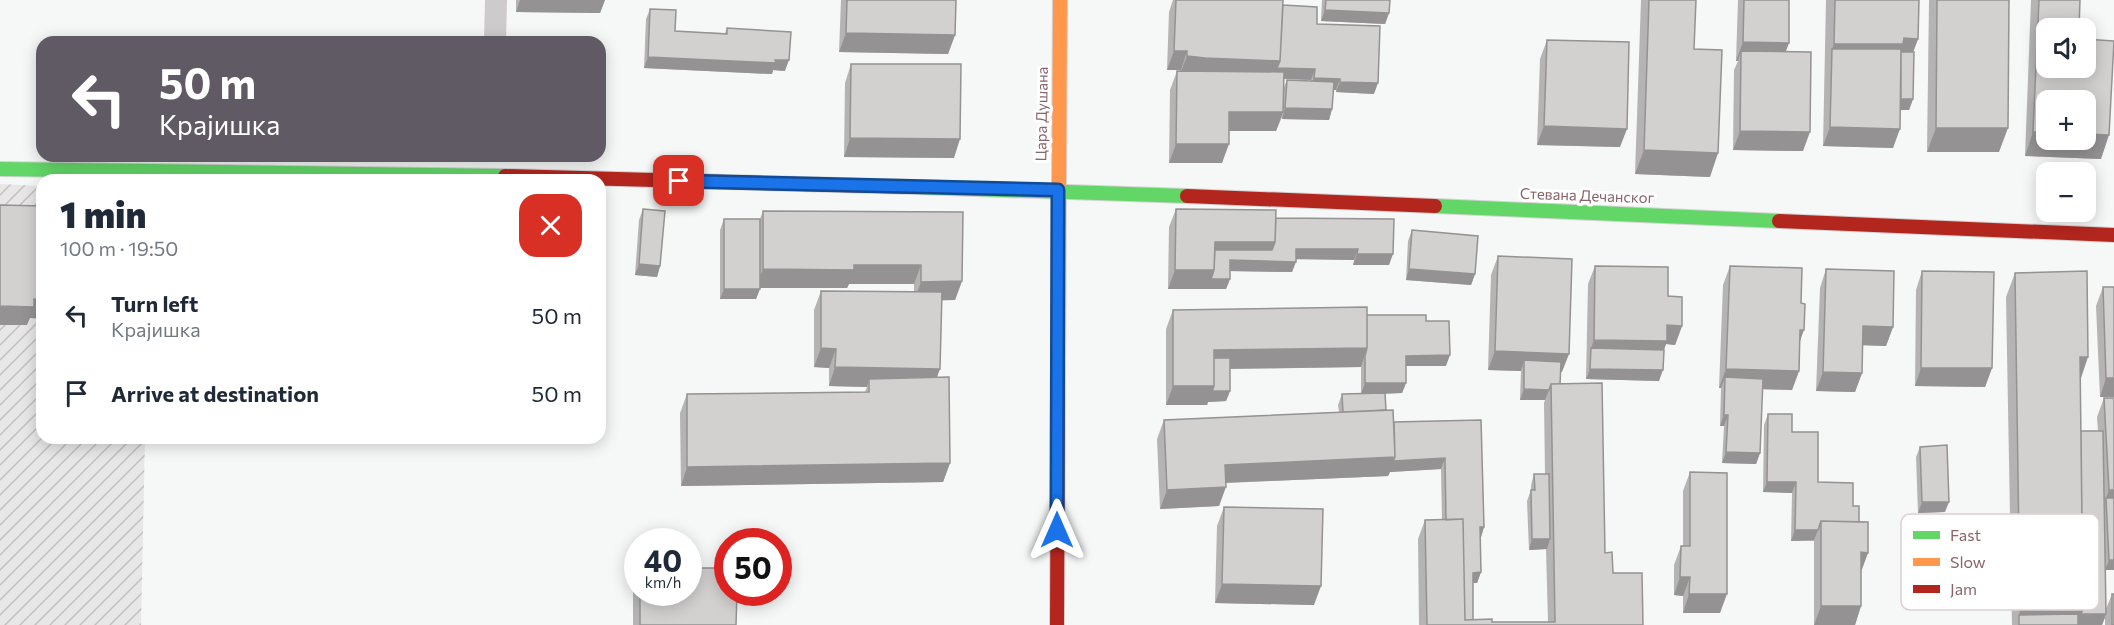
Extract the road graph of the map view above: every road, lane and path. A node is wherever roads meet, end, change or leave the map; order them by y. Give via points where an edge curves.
1 (496, 0) edge
2 (1060, 0) edge
3 (495, 36) edge
4 (491, 166) edge
5 (0, 168) edge
6 (1058, 190) junction
7 (2114, 235) edge
8 (1057, 625) edge

1 - 3 lane
2 - 6 street, Цара Душана
4 - 5 street, Стевана Дечанског
4 - 6 street, Стевана Дечанског
6 - 7 street, Стевана Дечанског
6 - 8 street, Цара Душана

